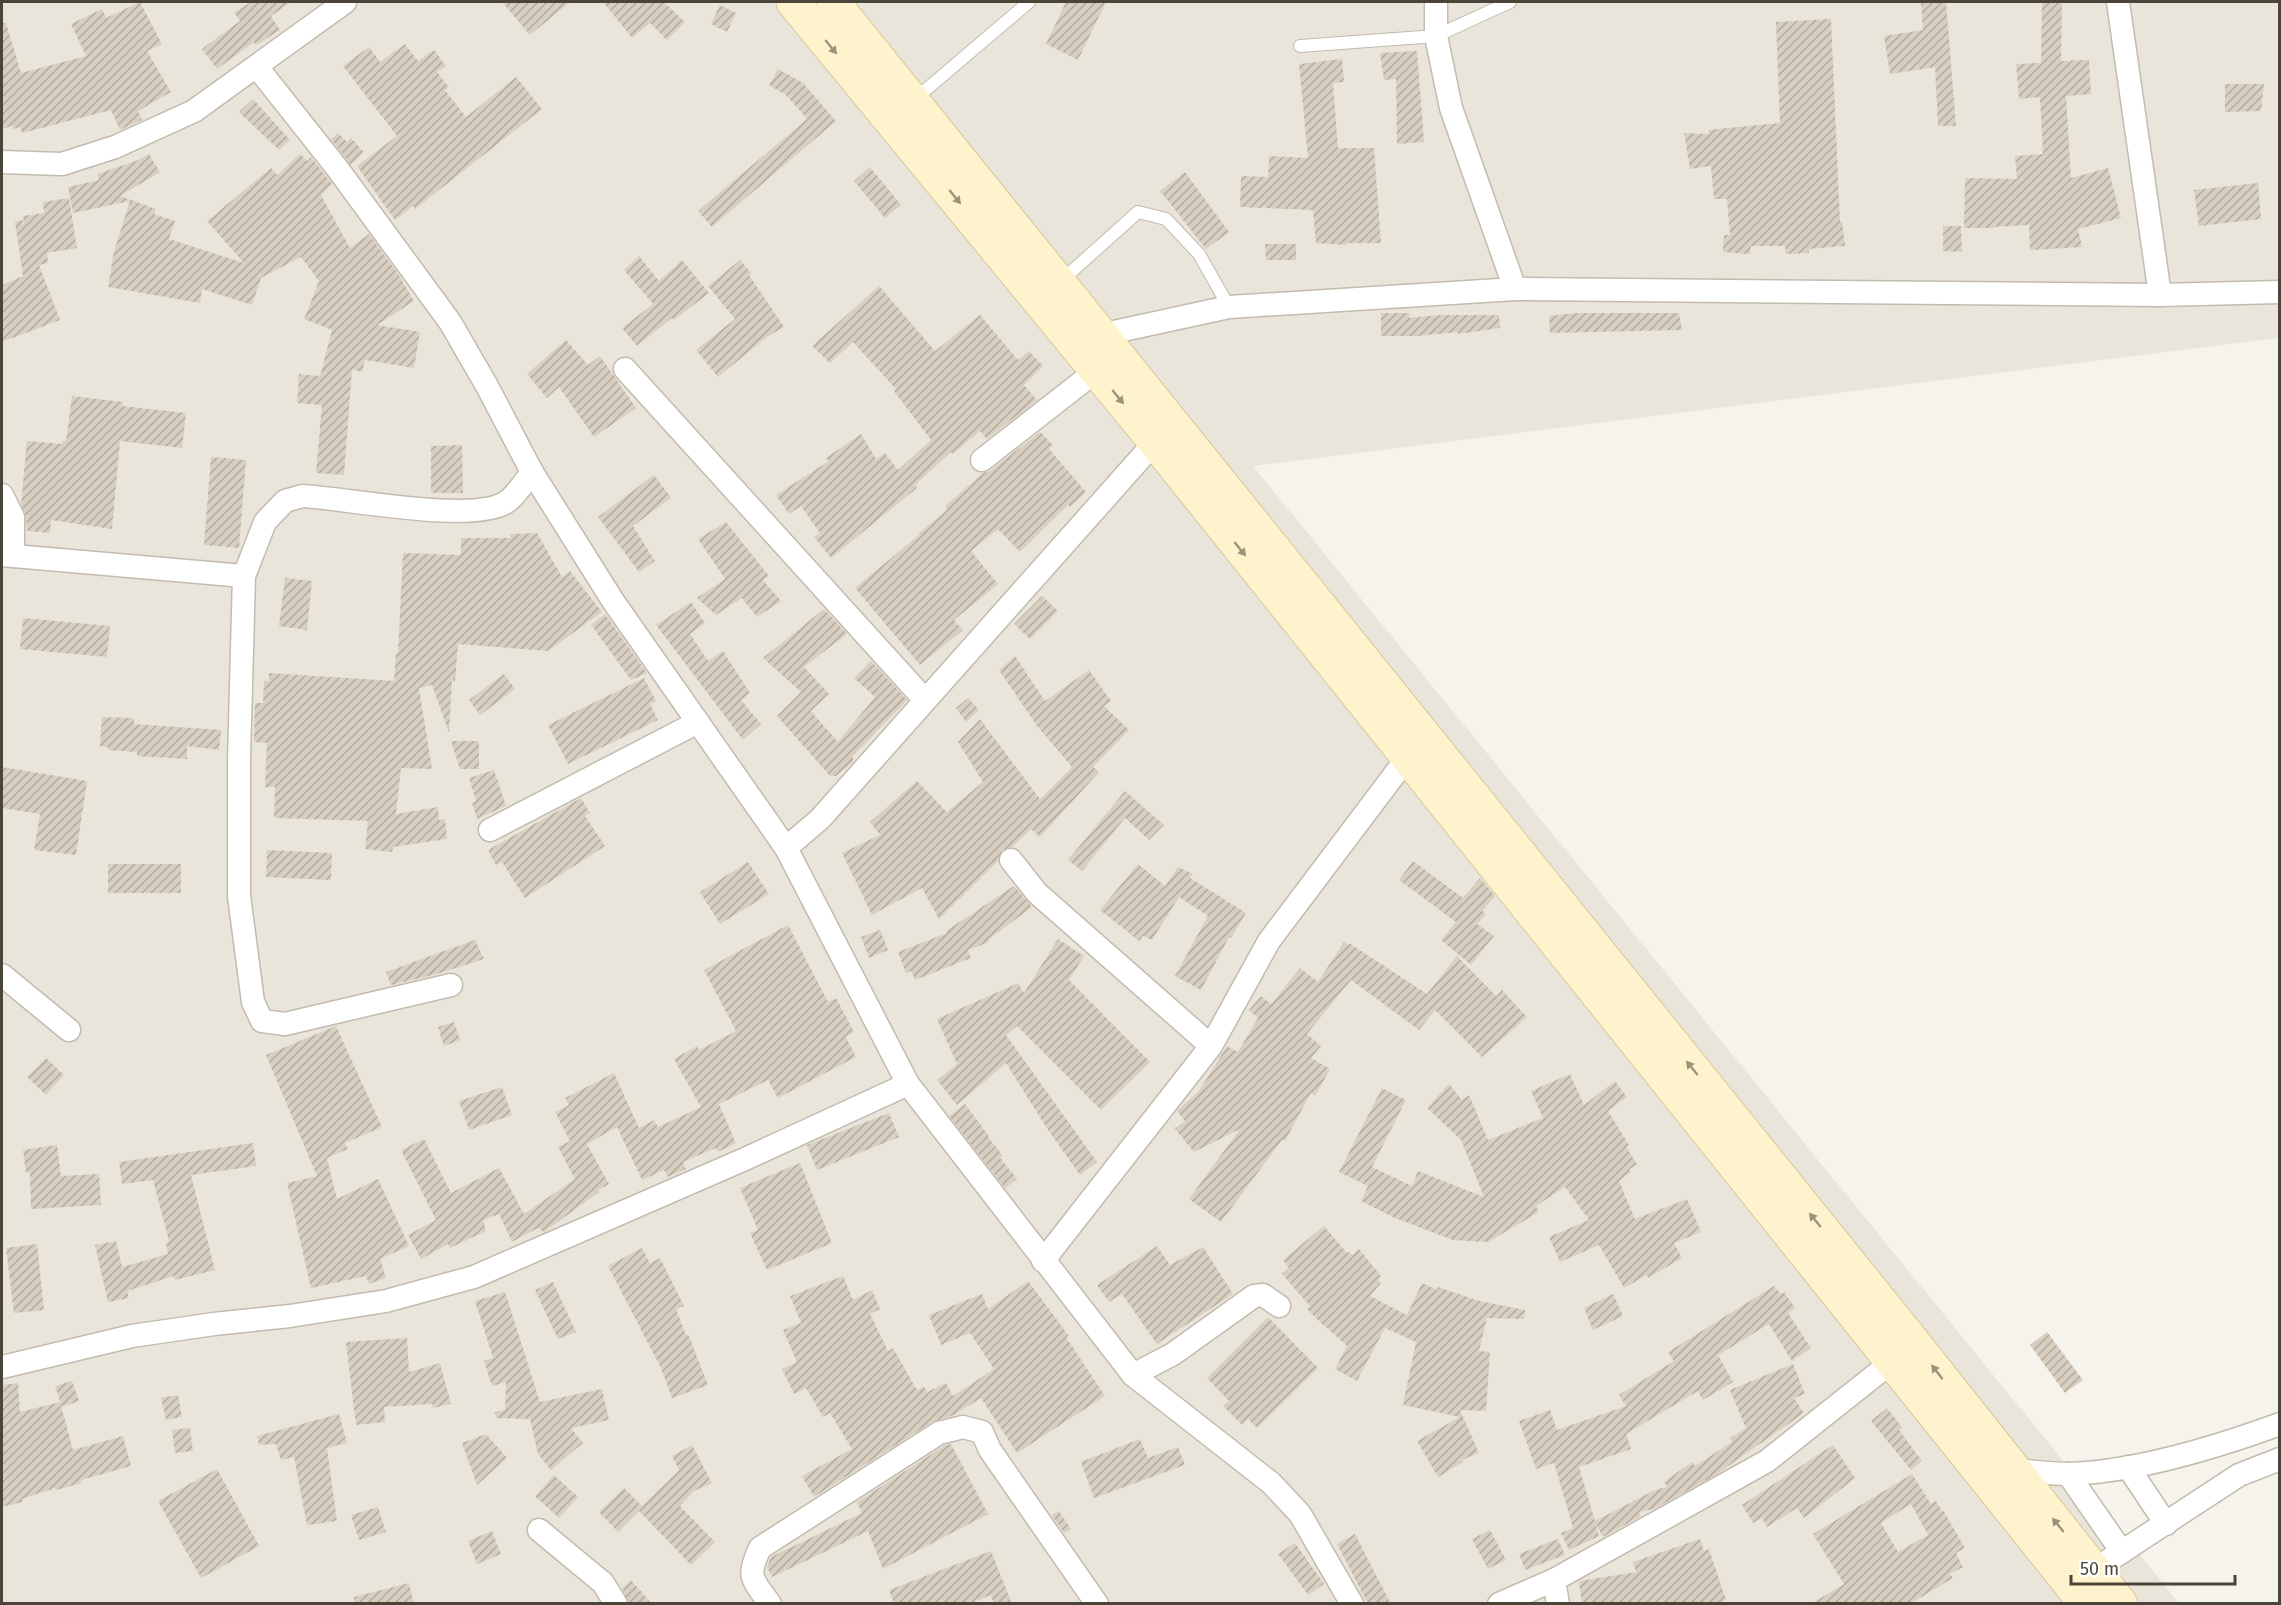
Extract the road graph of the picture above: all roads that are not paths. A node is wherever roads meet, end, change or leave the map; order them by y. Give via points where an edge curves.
1 (345, 2) edge
2 (794, 2) edge
3 (833, 2) edge
4 (1029, 2) edge
5 (1436, 2) edge
6 (1509, 2) edge
7 (2118, 2) edge
8 (1436, 36) junction
9 (1300, 46) dead end
10 (257, 67) junction
11 (912, 102) junction
12 (2, 162) edge
13 (1060, 282) junction
14 (1515, 290) junction
15 (2280, 292) edge
16 (2160, 295) junction
17 (1229, 307) junction
18 (1100, 334) junction
19 (625, 369) dead end
20 (1096, 371) junction
21 (1155, 442) junction
22 (982, 459) dead end
23 (532, 472) junction
24 (2, 495) edge
25 (7, 556) edge
26 (244, 576) junction
27 (926, 700) junction
28 (698, 722) junction
29 (1407, 759) junction
30 (490, 830) dead end
31 (786, 848) junction
32 (1011, 860) dead end
33 (2, 975) edge
34 (452, 985) dead end
35 (69, 1030) dead end
36 (1211, 1046) junction
37 (908, 1084) junction
38 (1043, 1261) junction
39 (1280, 1306) dead end
40 (1893, 1361) junction
41 (2, 1367) edge
42 (1133, 1375) junction
43 (2280, 1424) edge
44 (2280, 1459) edge
45 (2128, 1467) junction
46 (2013, 1470) junction
47 (2068, 1474) junction
48 (2166, 1524) junction
49 (539, 1530) dead end
50 (2122, 1552) junction
51 (2094, 1570) junction
52 (1554, 1580) junction
53 (616, 1604) edge
54 (770, 1604) edge
55 (1097, 1604) edge
56 (1352, 1604) edge
57 (1498, 1604) edge
58 (1558, 1604) edge
59 (2086, 1604) edge
60 (2121, 1604) edge

1 - 10 street
2 -> 20 street
3 - 11 street
4 - 11 lane
5 - 8 street
6 - 8 lane
7 - 16 street
8 - 9 lane
8 - 14 street via 1451,108
10 - 12 street via 194,111 115,147 62,164
10 - 23 street via 450,322
11 - 13 street
13 - 17 lane via 1138,212 1166,219 1199,254
13 - 18 street
14 - 16 street
14 - 17 street
15 - 16 street
17 - 18 street
46 -> 18 street
19 - 27 street
20 -> 21 street
20 - 22 street
21 - 27 street
21 -> 29 street
23 - 26 street via 509,501 489,509 452,512 302,496 285,501 265,522
23 - 28 street via 613,601
24 - 25 street via 13,517
25 - 26 street
26 - 34 street via 238,896 253,1002 262,1021 285,1024
27 - 31 street via 820,819
28 - 30 street
28 - 31 street
29 - 36 street via 1269,941
29 - 40 street
31 - 37 street
32 - 36 street via 1037,893
33 - 35 street
36 - 38 street
37 - 38 street
37 - 41 street via 474,1276 386,1301 132,1336
38 - 42 street
39 - 42 street via 1263,1295 1254,1296 1173,1353
40 - 52 street via 1767,1461
40 - 59 street
42 - 56 street via 1270,1483 1300,1514
43 - 45 street via 2224,1444
44 - 48 street via 2239,1475
45 - 47 street
45 - 48 street
46 - 47 street
51 -> 46 street
47 - 50 street
48 - 50 street
49 - 53 street via 603,1583
50 - 51 street
51 - 60 street
52 - 57 street
52 - 58 street
54 - 55 street via 752,1577 751,1567 760,1548 939,1433 963,1427 982,1432 990,1450

